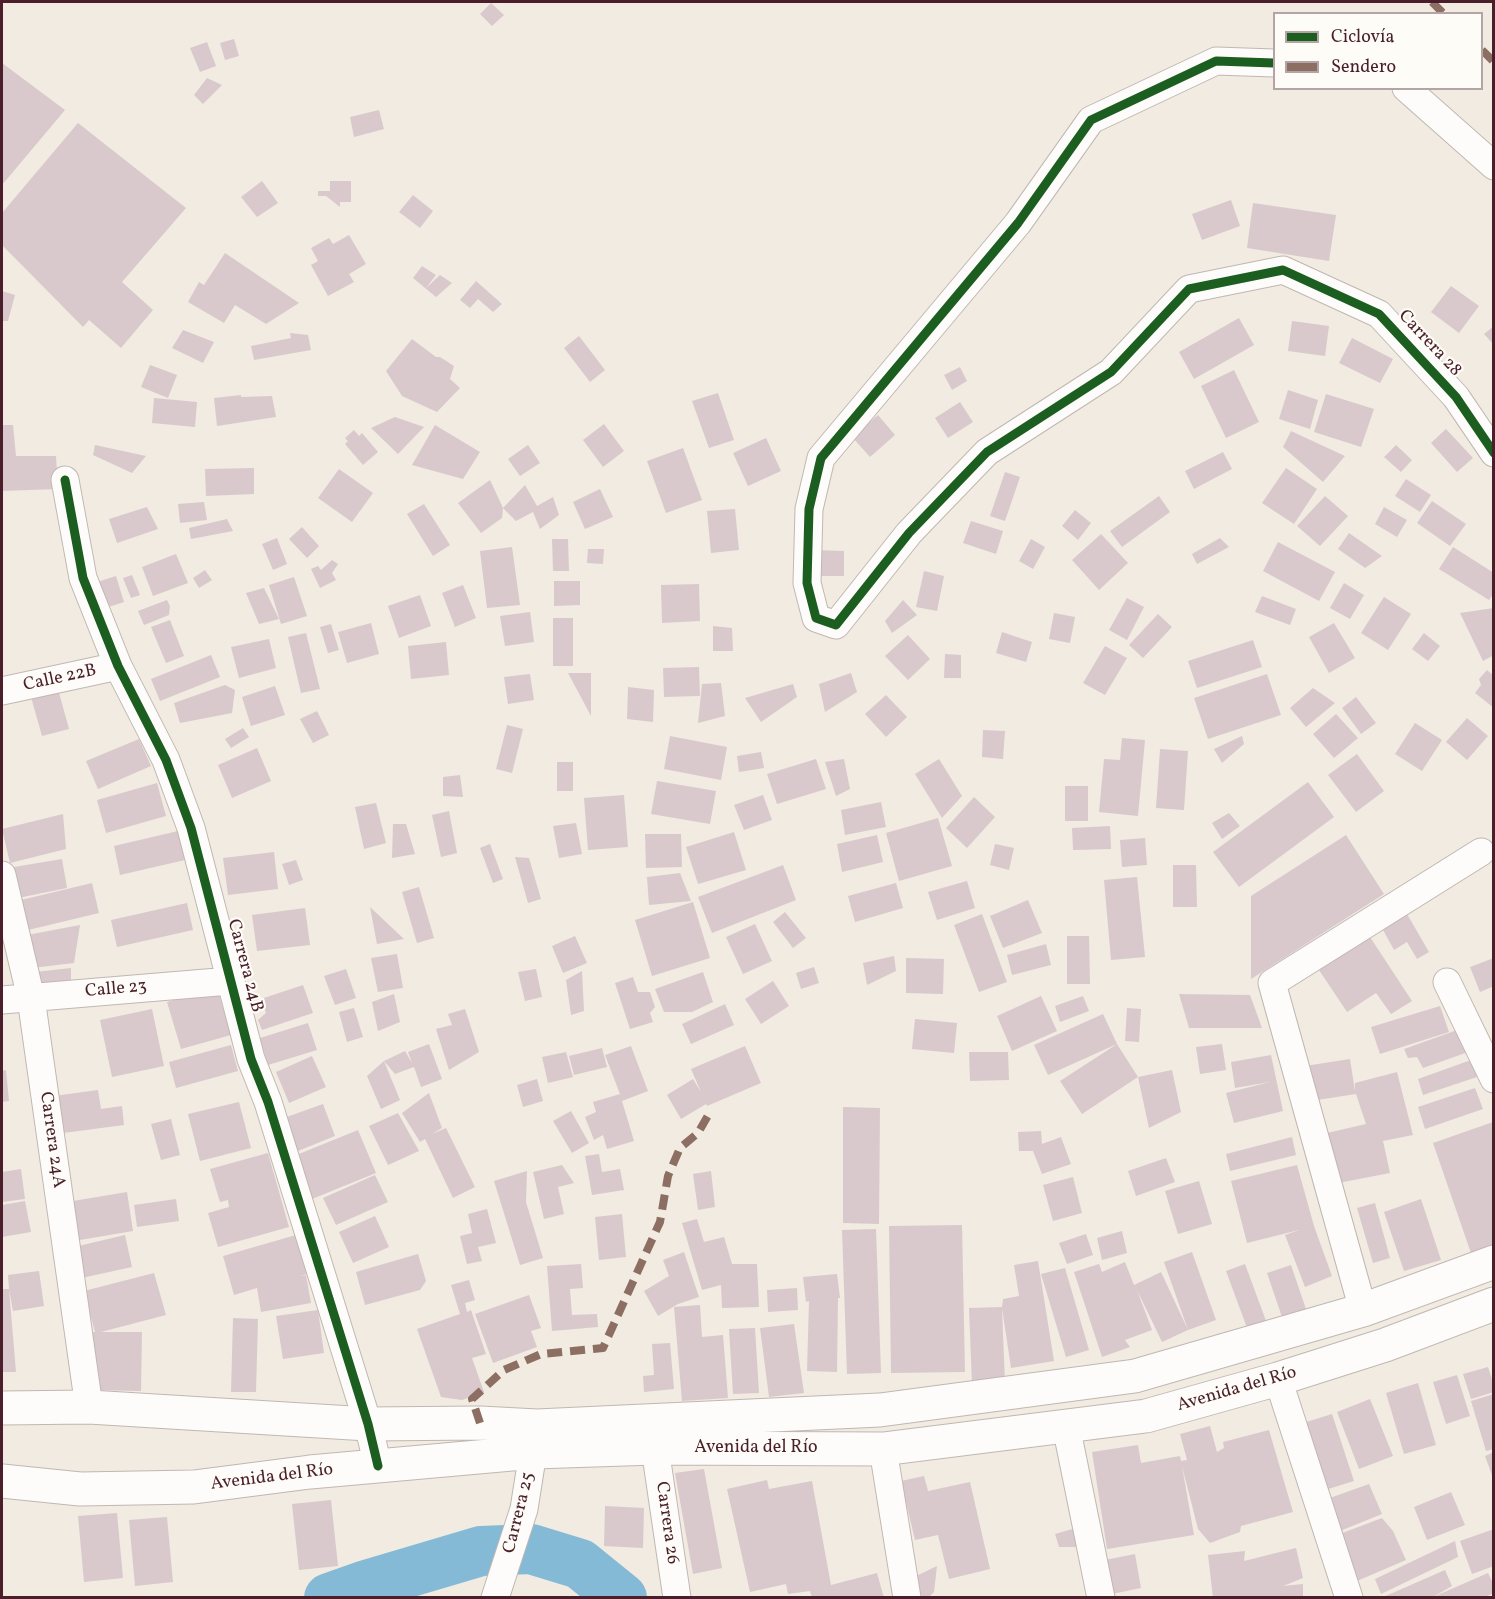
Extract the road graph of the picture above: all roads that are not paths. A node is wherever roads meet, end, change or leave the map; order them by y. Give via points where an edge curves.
1 (1273, 63) edge
2 (1408, 90) edge
3 (1494, 166) edge
4 (1494, 453) edge
5 (65, 480) dead end
6 (118, 666) junction
7 (2, 691) edge
8 (1481, 852) dead end
9 (2, 875) edge
10 (230, 981) junction
11 (1447, 982) dead end
12 (31, 998) junction
13 (2, 1000) edge
14 (1494, 1078) edge
15 (1494, 1262) edge
16 (1494, 1304) edge
17 (1363, 1310) junction
18 (1278, 1379) junction
19 (89, 1407) junction
20 (2, 1408) edge
21 (368, 1424) junction
22 (1066, 1426) junction
23 (536, 1439) junction
24 (655, 1448) junction
25 (883, 1449) junction
26 (378, 1466) junction
27 (2, 1481) edge
28 (498, 1589) edge
29 (676, 1598) edge
30 (906, 1598) edge
31 (1101, 1598) edge
32 (1349, 1598) edge

1 - 4 street, Carrera 28 via 1216,61 1091,120 1018,223 821,458 809,510 807,583 816,618 837,625 909,534 987,453 1111,372 1189,289 1283,270 1378,314 1456,397
2 - 3 street
5 - 6 street, Carrera 24B via 83,578
6 - 7 street, Calle 22B
6 - 10 street, Carrera 24B via 166,760 187,818
8 - 17 street via 1272,983
9 - 12 street, Carrera 24A
10 - 12 street, Calle 23
10 - 21 street, Carrera 24B via 251,1059 268,1102
11 - 14 street
12 - 13 street, Calle 23
12 - 19 street, Carrera 24A
15 - 17 main road, Avenida del Río
16 - 18 main road, Avenida del Río
17 - 23 main road, Avenida del Río via 1123,1378 880,1410
18 - 22 main road, Avenida del Río via 1146,1416
18 - 32 street
19 - 20 main road, Avenida del Río
19 - 21 main road, Avenida del Río
21 - 23 main road, Avenida del Río via 480,1423
21 - 26 street, Carrera 24B
22 - 25 main road, Avenida del Río
22 - 31 street
23 - 24 main road, Avenida del Río
23 - 26 main road, Avenida del Río
23 - 28 street, Carrera 25 via 524,1509
24 - 25 main road, Avenida del Río
24 - 29 street, Carrera 26
25 - 30 street
26 - 27 main road, Avenida del Río via 194,1487 80,1489

